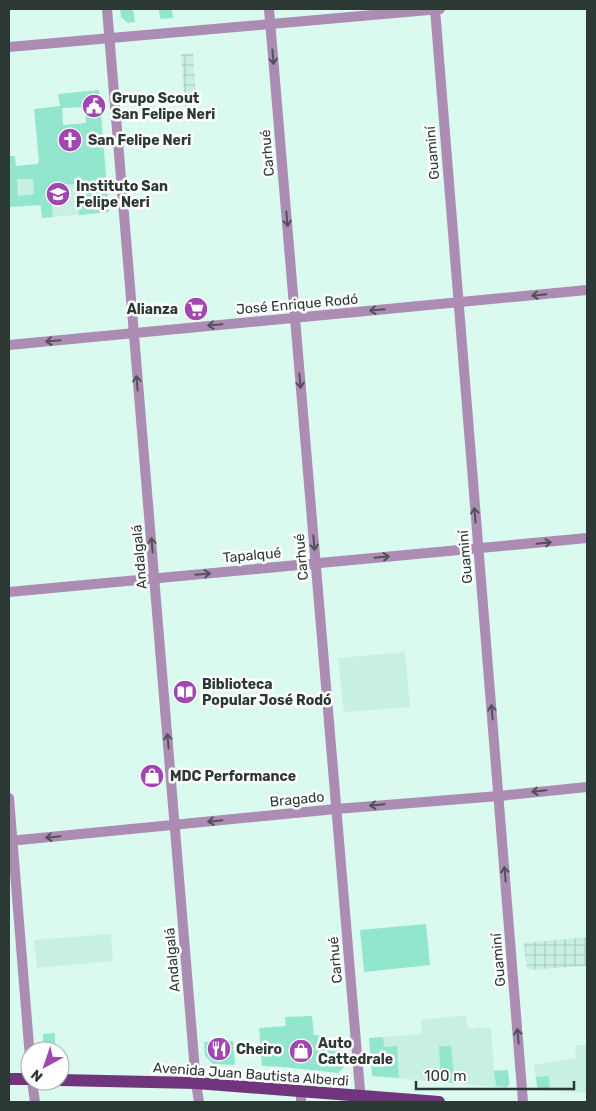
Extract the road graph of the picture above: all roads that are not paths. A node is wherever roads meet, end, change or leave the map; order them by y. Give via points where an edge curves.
1 (107, 9) edge
2 (269, 9) edge
3 (435, 9) edge
4 (440, 9) edge
5 (270, 24) junction
6 (109, 39) junction
7 (9, 48) edge
8 (587, 290) edge
9 (458, 303) junction
10 (295, 318) junction
11 (133, 333) junction
12 (9, 345) edge
13 (587, 538) edge
14 (478, 549) junction
15 (316, 563) junction
16 (154, 578) junction
17 (9, 592) edge
18 (587, 787) edge
19 (499, 796) junction
20 (9, 798) edge
21 (336, 809) junction
22 (175, 825) junction
23 (10, 841) edge
24 (28, 1041) edge
25 (70, 1080) edge
26 (196, 1083) junction
27 (301, 1097) edge
28 (361, 1099) edge
29 (199, 1102) edge
30 (439, 1102) edge
31 (523, 1102) edge

1 - 6 street, Andalgalá
2 - 5 street, Carhué
3 - 4 street
3 - 5 street
3 - 9 street, Guaminí
5 - 6 street
5 -> 10 street, Carhué
6 - 7 street
6 - 11 street, Andalgalá
8 -> 9 street, José Enrique Rodó
9 -> 10 street, José Enrique Rodó
14 -> 9 street, Guaminí
10 -> 11 street, José Enrique Rodó
10 -> 15 street, Carhué
11 -> 12 street, José Enrique Rodó
16 -> 11 street, Andalgalá
14 -> 13 street, Tapalqué
15 -> 14 street, Tapalqué
19 -> 14 street, Guaminí
16 -> 15 street, Tapalqué
15 - 21 street, Carhué
16 - 17 street, Tapalqué
22 -> 16 street, Andalgalá
18 -> 19 street, Bragado
19 -> 21 street, Bragado
31 -> 19 street, Guaminí
20 - 23 street
21 -> 22 street, Bragado
21 - 28 street, Carhué
22 -> 23 street, Bragado
22 - 26 street, Andalgalá
23 - 24 street
25 - 26 main road, Avenida Juan Bautista Alberdi
26 - 27 main road, Avenida Juan Bautista Alberdi
26 - 29 street, Andalgalá
27 - 28 main road, Avenida Juan Bautista Alberdi
28 - 30 main road, Avenida Juan Bautista Alberdi

